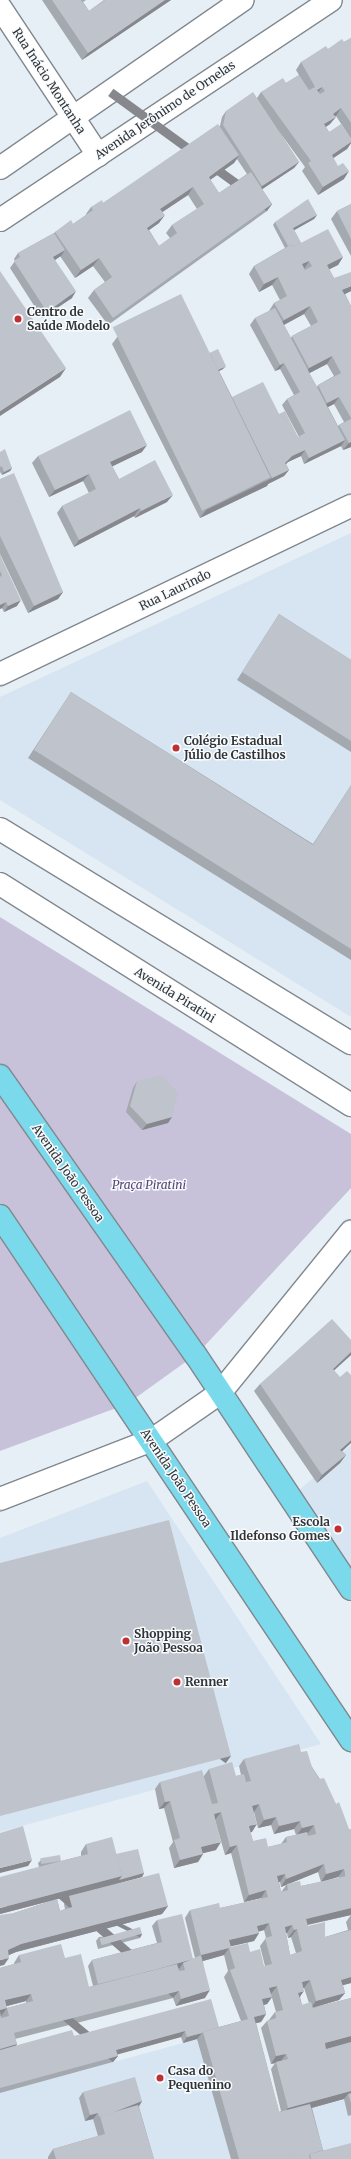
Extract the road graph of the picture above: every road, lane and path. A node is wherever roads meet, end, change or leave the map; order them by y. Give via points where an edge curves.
1 (243, 0) edge
2 (330, 0) edge
3 (0, 7) edge
4 (73, 119) junction
5 (98, 155) junction
6 (0, 168) edge
7 (0, 220) edge
8 (351, 506) edge
9 (0, 674) edge
10 (0, 829) edge
11 (0, 884) edge
12 (351, 1043) edge
13 (0, 1076) edge
14 (351, 1105) edge
15 (0, 1216) edge
16 (351, 1232) edge
17 (220, 1393) junction
18 (152, 1440) junction
19 (0, 1499) edge
20 (351, 1589) edge
21 (351, 1740) edge

1 - 4 street
2 - 5 street, Avenida Jerônimo de Ornelas
3 - 4 street, Rua Inácio Montanha
4 - 5 street, Rua Inácio Montanha
4 - 6 street
5 - 7 street, Avenida Jerônimo de Ornelas
8 - 9 street, Rua Laurindo
10 - 12 street
11 - 14 street, Avenida Piratini
13 - 17 main road, Avenida João Pessoa
15 - 18 main road, Avenida João Pessoa
16 - 17 street
17 - 18 street
17 - 20 main road, Avenida João Pessoa
18 - 19 street
18 - 21 main road, Avenida João Pessoa

